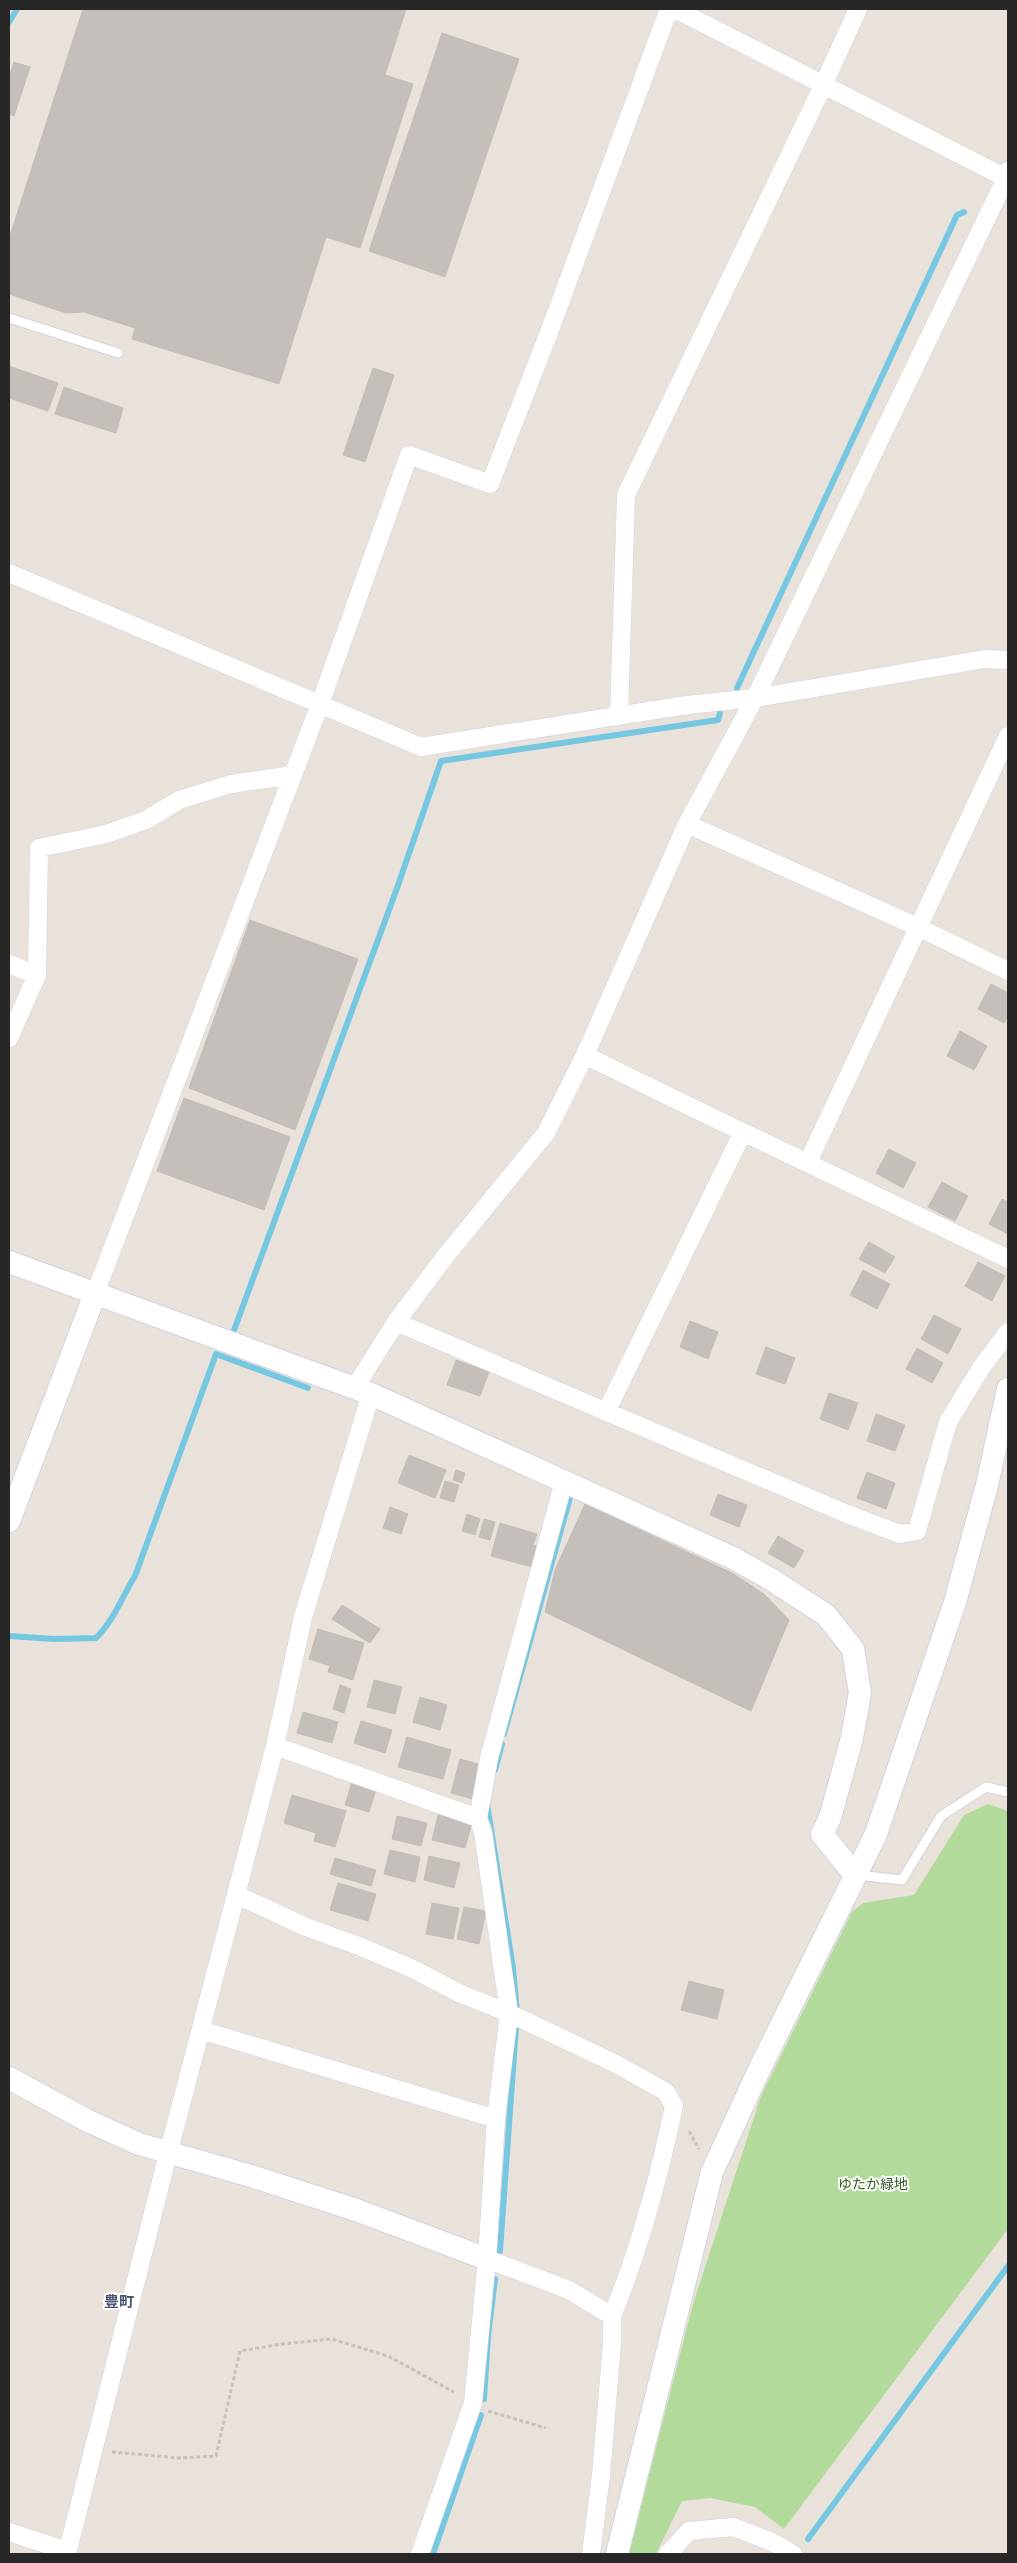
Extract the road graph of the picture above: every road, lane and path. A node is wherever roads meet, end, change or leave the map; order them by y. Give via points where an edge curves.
1 (669, 9) edge
2 (675, 9) edge
3 (858, 9) edge
4 (823, 84) junction
5 (1008, 177) edge
6 (9, 318) edge
7 (118, 353) dead end
8 (9, 573) edge
9 (1008, 660) edge
10 (754, 698) junction
11 (320, 704) junction
12 (619, 715) junction
13 (1008, 736) edge
14 (292, 776) junction
15 (687, 824) junction
16 (920, 928) junction
17 (9, 964) edge
18 (1008, 971) edge
19 (37, 975) junction
20 (9, 1038) edge
21 (585, 1055) junction
22 (742, 1134) junction
23 (808, 1162) junction
24 (1008, 1258) edge
25 (9, 1262) edge
26 (95, 1294) junction
27 (396, 1322) junction
28 (1008, 1332) edge
29 (1008, 1388) edge
30 (362, 1392) junction
31 (606, 1412) junction
32 (563, 1481) junction
33 (9, 1521) edge
34 (275, 1746) junction
35 (1008, 1792) edge
36 (478, 1818) junction
37 (855, 1875) junction
38 (237, 1895) junction
39 (515, 2016) junction
40 (201, 2030) junction
41 (9, 2078) edge
42 (674, 2106) junction
43 (496, 2119) junction
44 (168, 2154) junction
45 (712, 2172) junction
46 (487, 2259) junction
47 (612, 2316) junction
48 (473, 2403) junction
49 (546, 2428) dead end
50 (94, 2449) junction
51 (9, 2532) edge
52 (67, 2553) edge
53 (420, 2554) edge
54 (591, 2554) edge
55 (617, 2554) edge
56 (668, 2554) edge
57 (793, 2554) edge

1 - 11 street via 490,484 409,455
2 - 4 street
3 - 4 street
4 - 5 street
4 - 12 street via 626,495
5 - 10 street
6 - 7 lane
8 - 11 street
9 - 10 street via 985,659
10 - 12 street
10 - 15 street
11 - 12 street via 421,747
11 - 14 street
13 - 16 street
14 - 19 street via 231,784 180,800 146,820 106,834 39,848
14 - 26 street
15 - 16 street
15 - 21 street
16 - 18 street
16 - 23 street
17 - 19 street
19 - 20 street
21 - 22 street
21 - 27 street via 546,1133
22 - 23 street
22 - 31 street
23 - 24 street
25 - 26 street
26 - 30 street
26 - 33 street
27 - 30 street
27 - 31 street
28 - 31 street via 948,1422 917,1531 900,1534 847,1514
29 - 37 street via 955,1602 876,1834
30 - 32 street
30 - 34 street via 303,1617
32 - 36 street via 489,1758
32 - 37 street via 688,1537 772,1580 826,1615 853,1649 860,1693 852,1738 830,1818 822,1834
34 - 36 street
34 - 38 street
35 - 37 lane via 986,1787 941,1816 902,1880
36 - 39 street
37 - 45 street via 758,2070
38 - 39 street
38 - 40 street
39 - 42 street via 642,2076 666,2092
39 - 43 street
40 - 43 street
40 - 44 street
41 - 44 street via 88,2121
42 - 45 path
42 - 47 street via 651,2202 630,2272
43 - 46 street
44 - 46 street via 251,2176 356,2210
44 - 50 street
45 - 55 street
46 - 47 street via 569,2290
46 - 48 street
47 - 54 street via 602,2466
48 - 49 path via 492,2413
48 - 50 path via 388,2356 332,2339 282,2344 240,2351 216,2456 180,2458
48 - 53 street
50 - 52 street
51 - 52 street
56 - 57 street via 690,2531 733,2527

